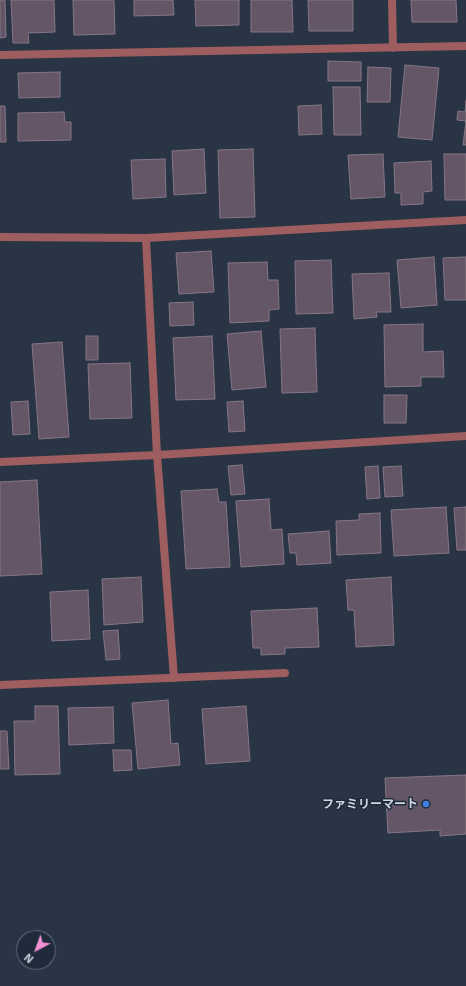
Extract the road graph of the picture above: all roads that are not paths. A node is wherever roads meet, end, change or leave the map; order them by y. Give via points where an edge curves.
1 (392, 0) edge
2 (466, 46) edge
3 (393, 48) junction
4 (0, 55) edge
5 (466, 220) edge
6 (0, 237) edge
7 (146, 238) junction
8 (466, 436) edge
9 (157, 455) junction
10 (0, 462) edge
11 (285, 673) dead end
12 (174, 678) junction
13 (0, 685) edge

1 - 3 street
2 - 3 street
3 - 4 street
5 - 7 street
6 - 7 street
7 - 9 street
8 - 9 street
9 - 10 street
9 - 12 street
11 - 12 street
12 - 13 street

